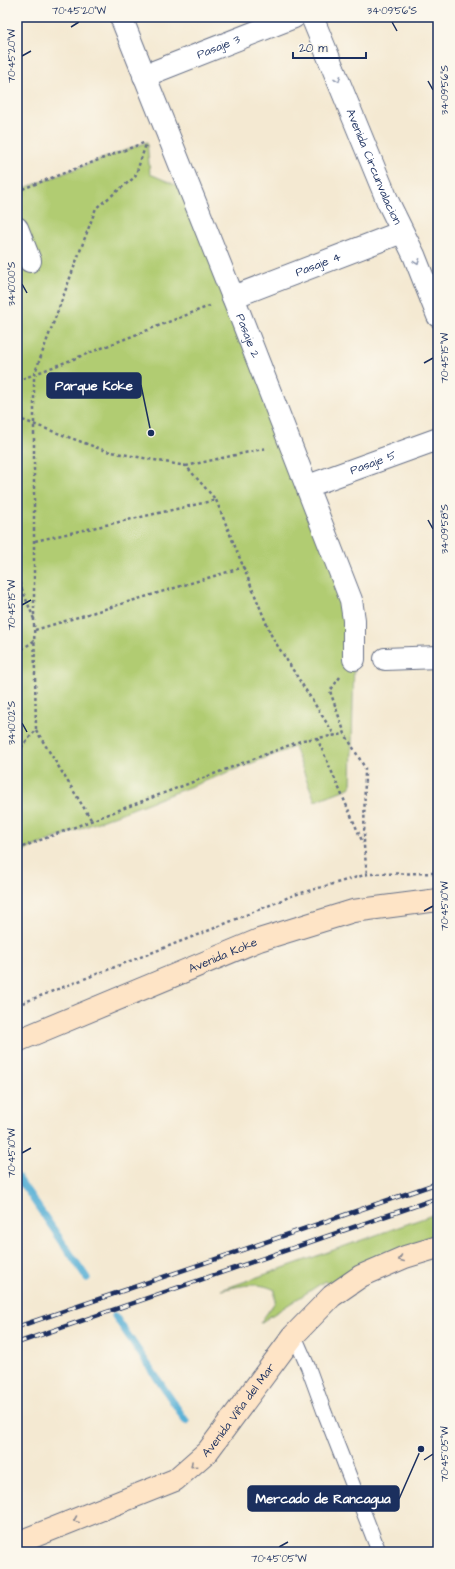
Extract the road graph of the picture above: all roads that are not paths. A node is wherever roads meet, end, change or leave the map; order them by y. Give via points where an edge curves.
1 (121, 17) edge
2 (294, 17) edge
3 (312, 17) edge
4 (144, 76) junction
5 (17, 228) edge
6 (402, 232) junction
7 (30, 261) dead end
8 (233, 297) junction
9 (438, 316) edge
10 (438, 439) edge
11 (308, 486) junction
12 (438, 657) edge
13 (354, 659) road end
14 (385, 660) dead end
15 (438, 900) edge
16 (17, 1041) edge
17 (438, 1247) edge
18 (294, 1335) junction
19 (17, 1544) edge
20 (379, 1552) edge

1 - 4 street, Pasaje 2
2 - 4 street, Pasaje 3
3 -> 6 street, Avenida Circunvalacion
4 - 8 street, Pasaje 2
5 - 7 street
6 - 8 street, Pasaje 4
6 -> 9 street, Avenida Circunvalacion via 414,254
8 - 11 street, Pasaje 2
10 - 11 street, Pasaje 5
11 - 13 street, Pasaje 2 via 351,600
12 - 14 street
15 - 16 street, Avenida Koke via 353,911 259,940
17 -> 18 street, Avenida Viña del Mar via 405,1257 361,1276 332,1296
18 -> 19 street, Avenida Viña del Mar via 208,1451 175,1480
18 - 20 lane

